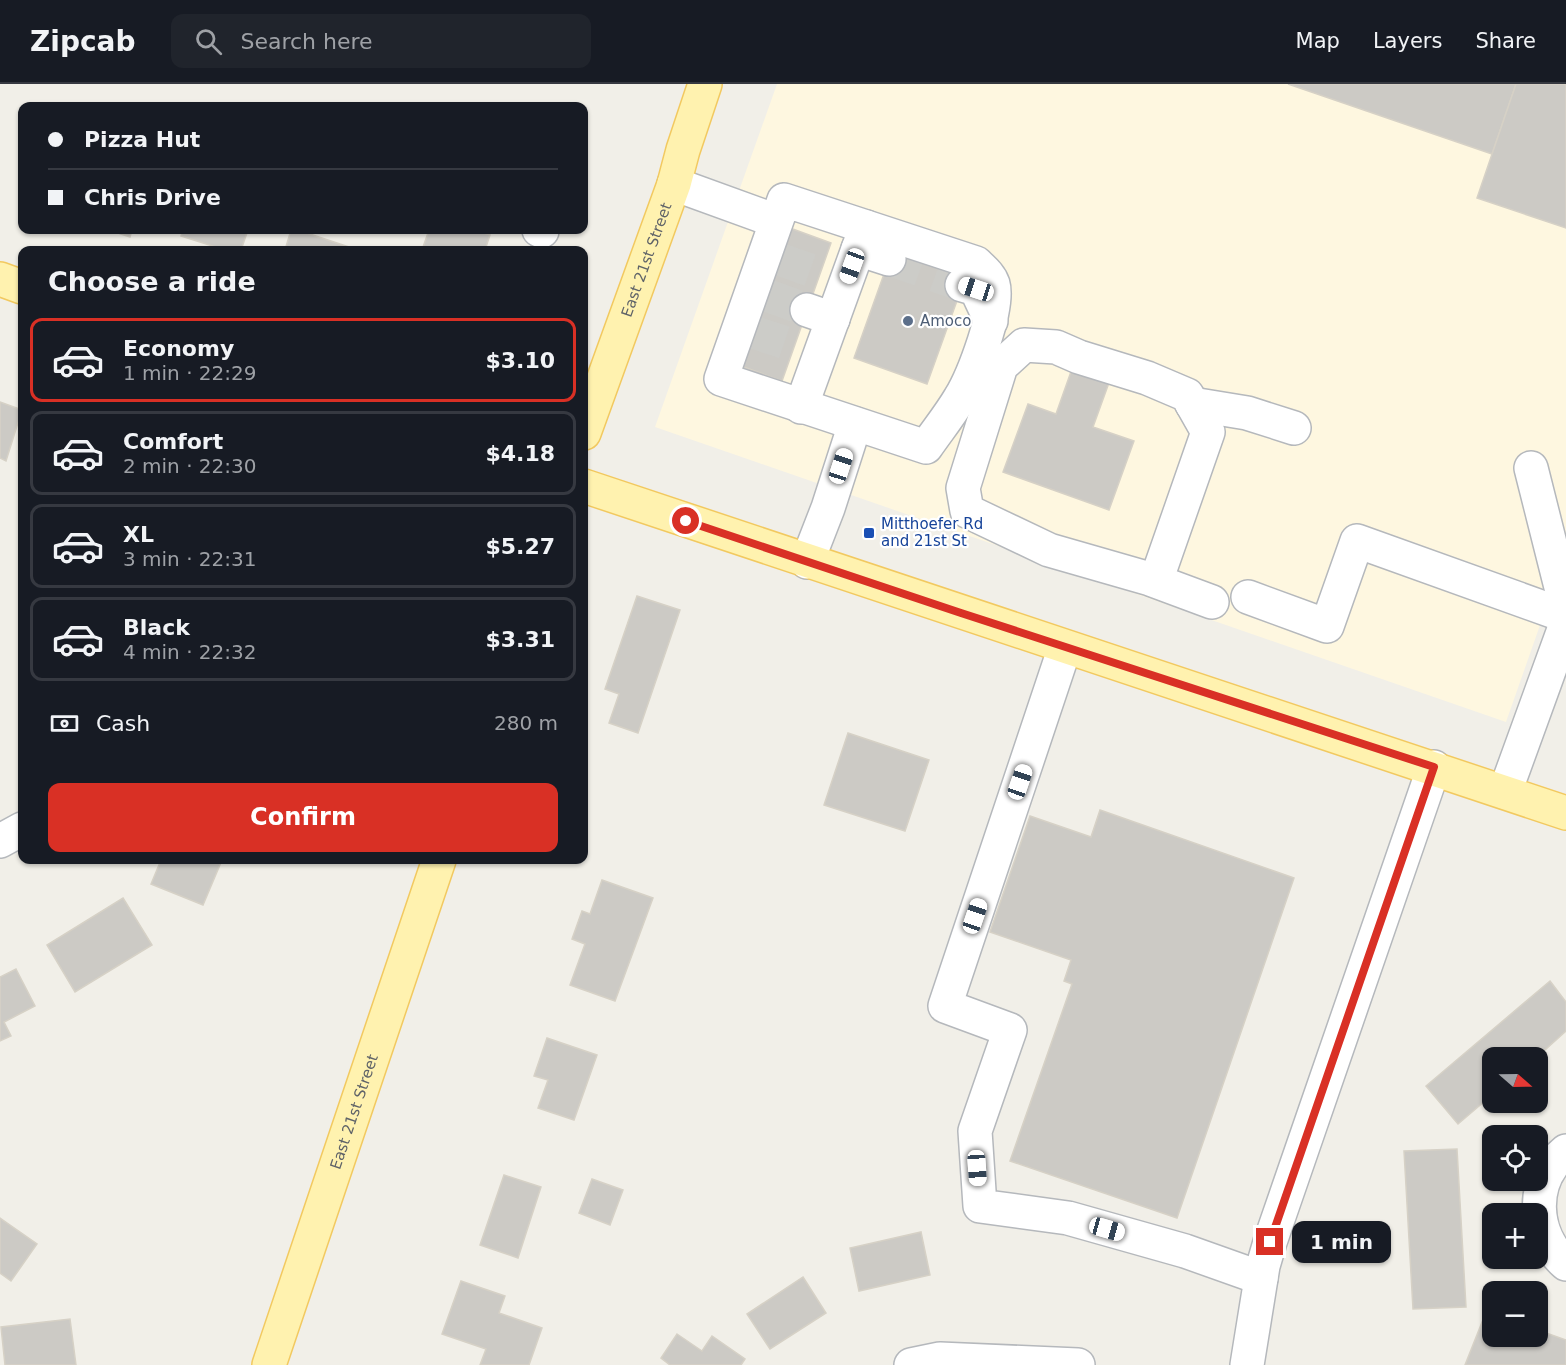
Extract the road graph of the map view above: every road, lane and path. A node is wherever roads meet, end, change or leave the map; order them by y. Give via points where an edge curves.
1 (705, 84) edge
2 (674, 184) junction
3 (776, 221) junction
4 (862, 238) junction
5 (889, 260) tunnel mouth
6 (0, 279) edge
7 (962, 285) tunnel mouth
8 (18, 286) edge
9 (991, 321) junction
10 (1192, 404) junction
11 (801, 407) junction
12 (588, 422) edge
13 (855, 424) junction
14 (1294, 428) dead end
15 (1531, 468) dead end
16 (588, 487) edge
17 (807, 562) junction
18 (1156, 581) junction
19 (1248, 597) dead end
20 (1212, 602) dead end
21 (1566, 607) edge
22 (1566, 616) edge
23 (1566, 624) edge
24 (1065, 647) junction
25 (1434, 767) junction
26 (1505, 792) junction
27 (1566, 813) edge
28 (18, 831) edge
29 (0, 841) edge
30 (438, 864) edge
31 (1566, 1151) edge
32 (1566, 1264) edge
33 (1261, 1278) junction
34 (269, 1365) edge
35 (911, 1365) edge
36 (1078, 1365) edge
37 (1247, 1365) edge

1 - 2 main road, East 21st Street
2 - 3 street
2 - 12 main road, East 21st Street
3 - 4 street via 784,200
3 - 11 street via 771,257 759,292 721,379
4 - 5 street
4 - 9 street via 976,262 991,277 994,287
4 - 11 street via 833,278 807,351
6 - 8 main road
7 - 9 street via 976,289
9 - 13 street via 961,396 926,447
10 - 14 street via 1247,413
10 - 18 street via 1208,432
10 - 18 street via 1187,395 1147,378 1056,347 1024,345 1001,366 963,488 967,511 987,521 1049,550
11 - 13 street
13 - 17 street
15 - 21 street
16 - 17 main road
17 - 24 main road
18 - 20 street
19 - 22 street via 1327,626 1357,541
23 - 26 street
24 - 25 main road
24 - 33 street via 945,1006 1010,1030 975,1131 980,1206 1068,1218 1185,1251
25 - 26 main road
25 - 33 street via 1270,1242
26 - 27 main road
28 - 29 street
30 - 34 main road, East 21st Street
31 - 32 street via 1544,1181 1539,1214 1550,1246
33 - 37 street
35 - 36 street via 956,1359

